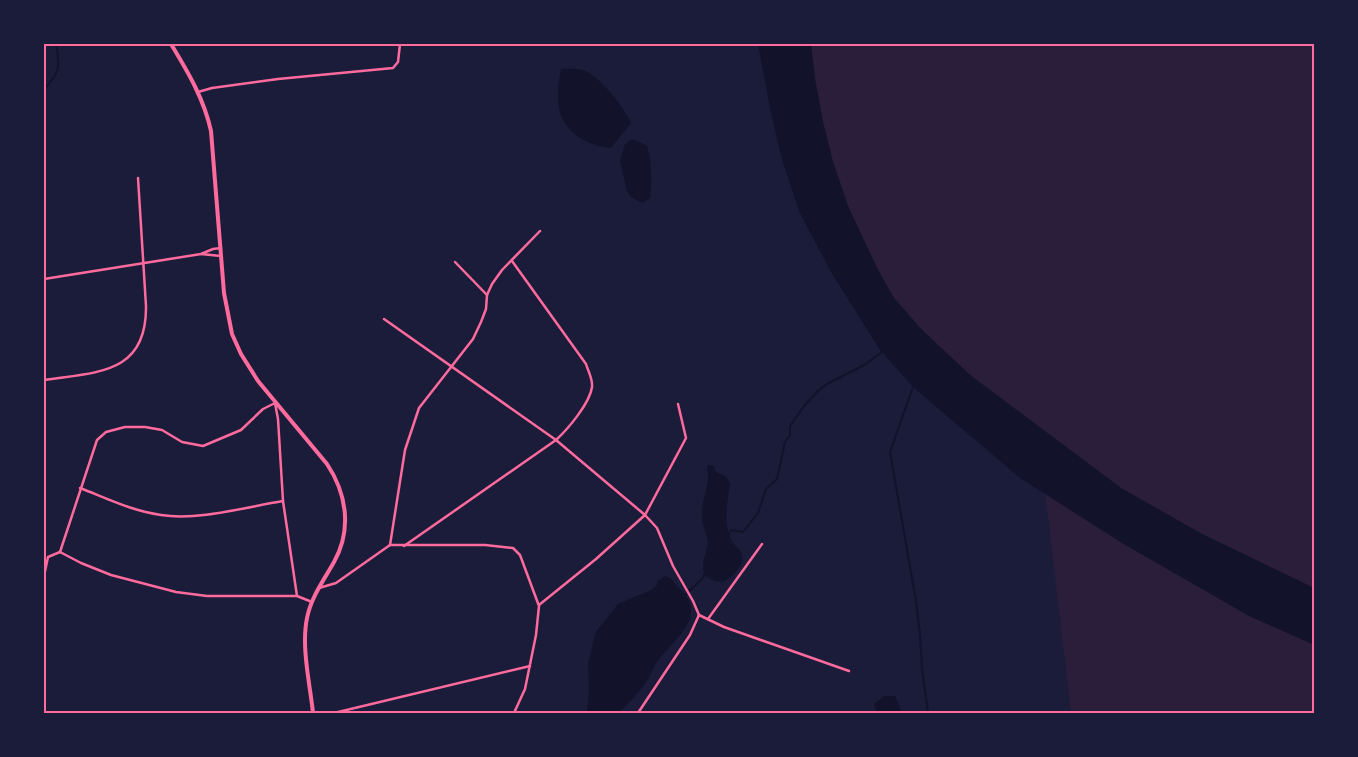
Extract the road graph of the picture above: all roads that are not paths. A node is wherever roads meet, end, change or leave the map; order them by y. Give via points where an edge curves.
1 (171, 44) edge
2 (400, 44) edge
3 (198, 92) junction
4 (138, 178) dead end
5 (540, 232) dead end
6 (221, 248) junction
7 (201, 254) junction
8 (221, 256) junction
9 (512, 261) junction
10 (455, 262) dead end
11 (144, 263) junction
12 (44, 279) edge
13 (487, 295) junction
14 (384, 319) dead end
15 (453, 366) junction
16 (44, 380) edge
17 (275, 403) junction
18 (678, 404) dead end
19 (556, 440) junction
20 (80, 488) junction
21 (284, 501) junction
22 (645, 514) junction
23 (762, 544) dead end
24 (390, 545) junction
25 (404, 546) junction
26 (60, 552) junction
27 (44, 576) edge
28 (319, 588) junction
29 (297, 596) junction
30 (312, 602) junction
31 (539, 605) junction
32 (699, 615) junction
33 (708, 619) junction
34 (530, 666) junction
35 (849, 671) dead end
36 (313, 713) edge
37 (334, 713) edge
38 (514, 713) edge
39 (638, 713) edge

1 - 3 street
2 - 3 street via 398,62 393,68 278,79
3 - 6 street via 213,141
4 - 11 street
5 - 9 street
6 - 7 street
6 - 8 street
7 - 8 street
7 - 11 street
8 - 17 street via 226,310 232,334 253,375
9 - 13 street via 502,270
9 - 19 street via 586,364 591,376 589,396
10 - 13 street
11 - 12 street
11 - 16 street via 146,322 139,344 130,356 109,369
13 - 15 street via 486,308 473,339
14 - 15 street
15 - 19 street
15 - 24 street via 419,408 412,427 400,476
17 - 20 street via 263,409 241,430 203,446 182,442 162,430 145,427 125,427 106,432 97,440
17 - 21 street
17 - 28 street via 327,464 342,493 345,518 342,541
18 - 22 street via 686,438
19 - 22 street
19 - 25 street
20 - 21 street via 160,515 206,514
20 - 26 street
21 - 29 street
22 - 31 street
22 - 32 street via 657,528
23 - 33 street
24 - 25 street
24 - 28 street via 336,583
25 - 31 street via 485,544 513,548 520,555
26 - 27 street via 48,557
26 - 29 street via 111,574 176,592 207,596
28 - 30 street
29 - 30 street
30 - 36 street via 305,633
31 - 34 street
32 - 33 street
32 - 39 street via 690,635
33 - 35 street
34 - 37 street
34 - 38 street via 525,689

